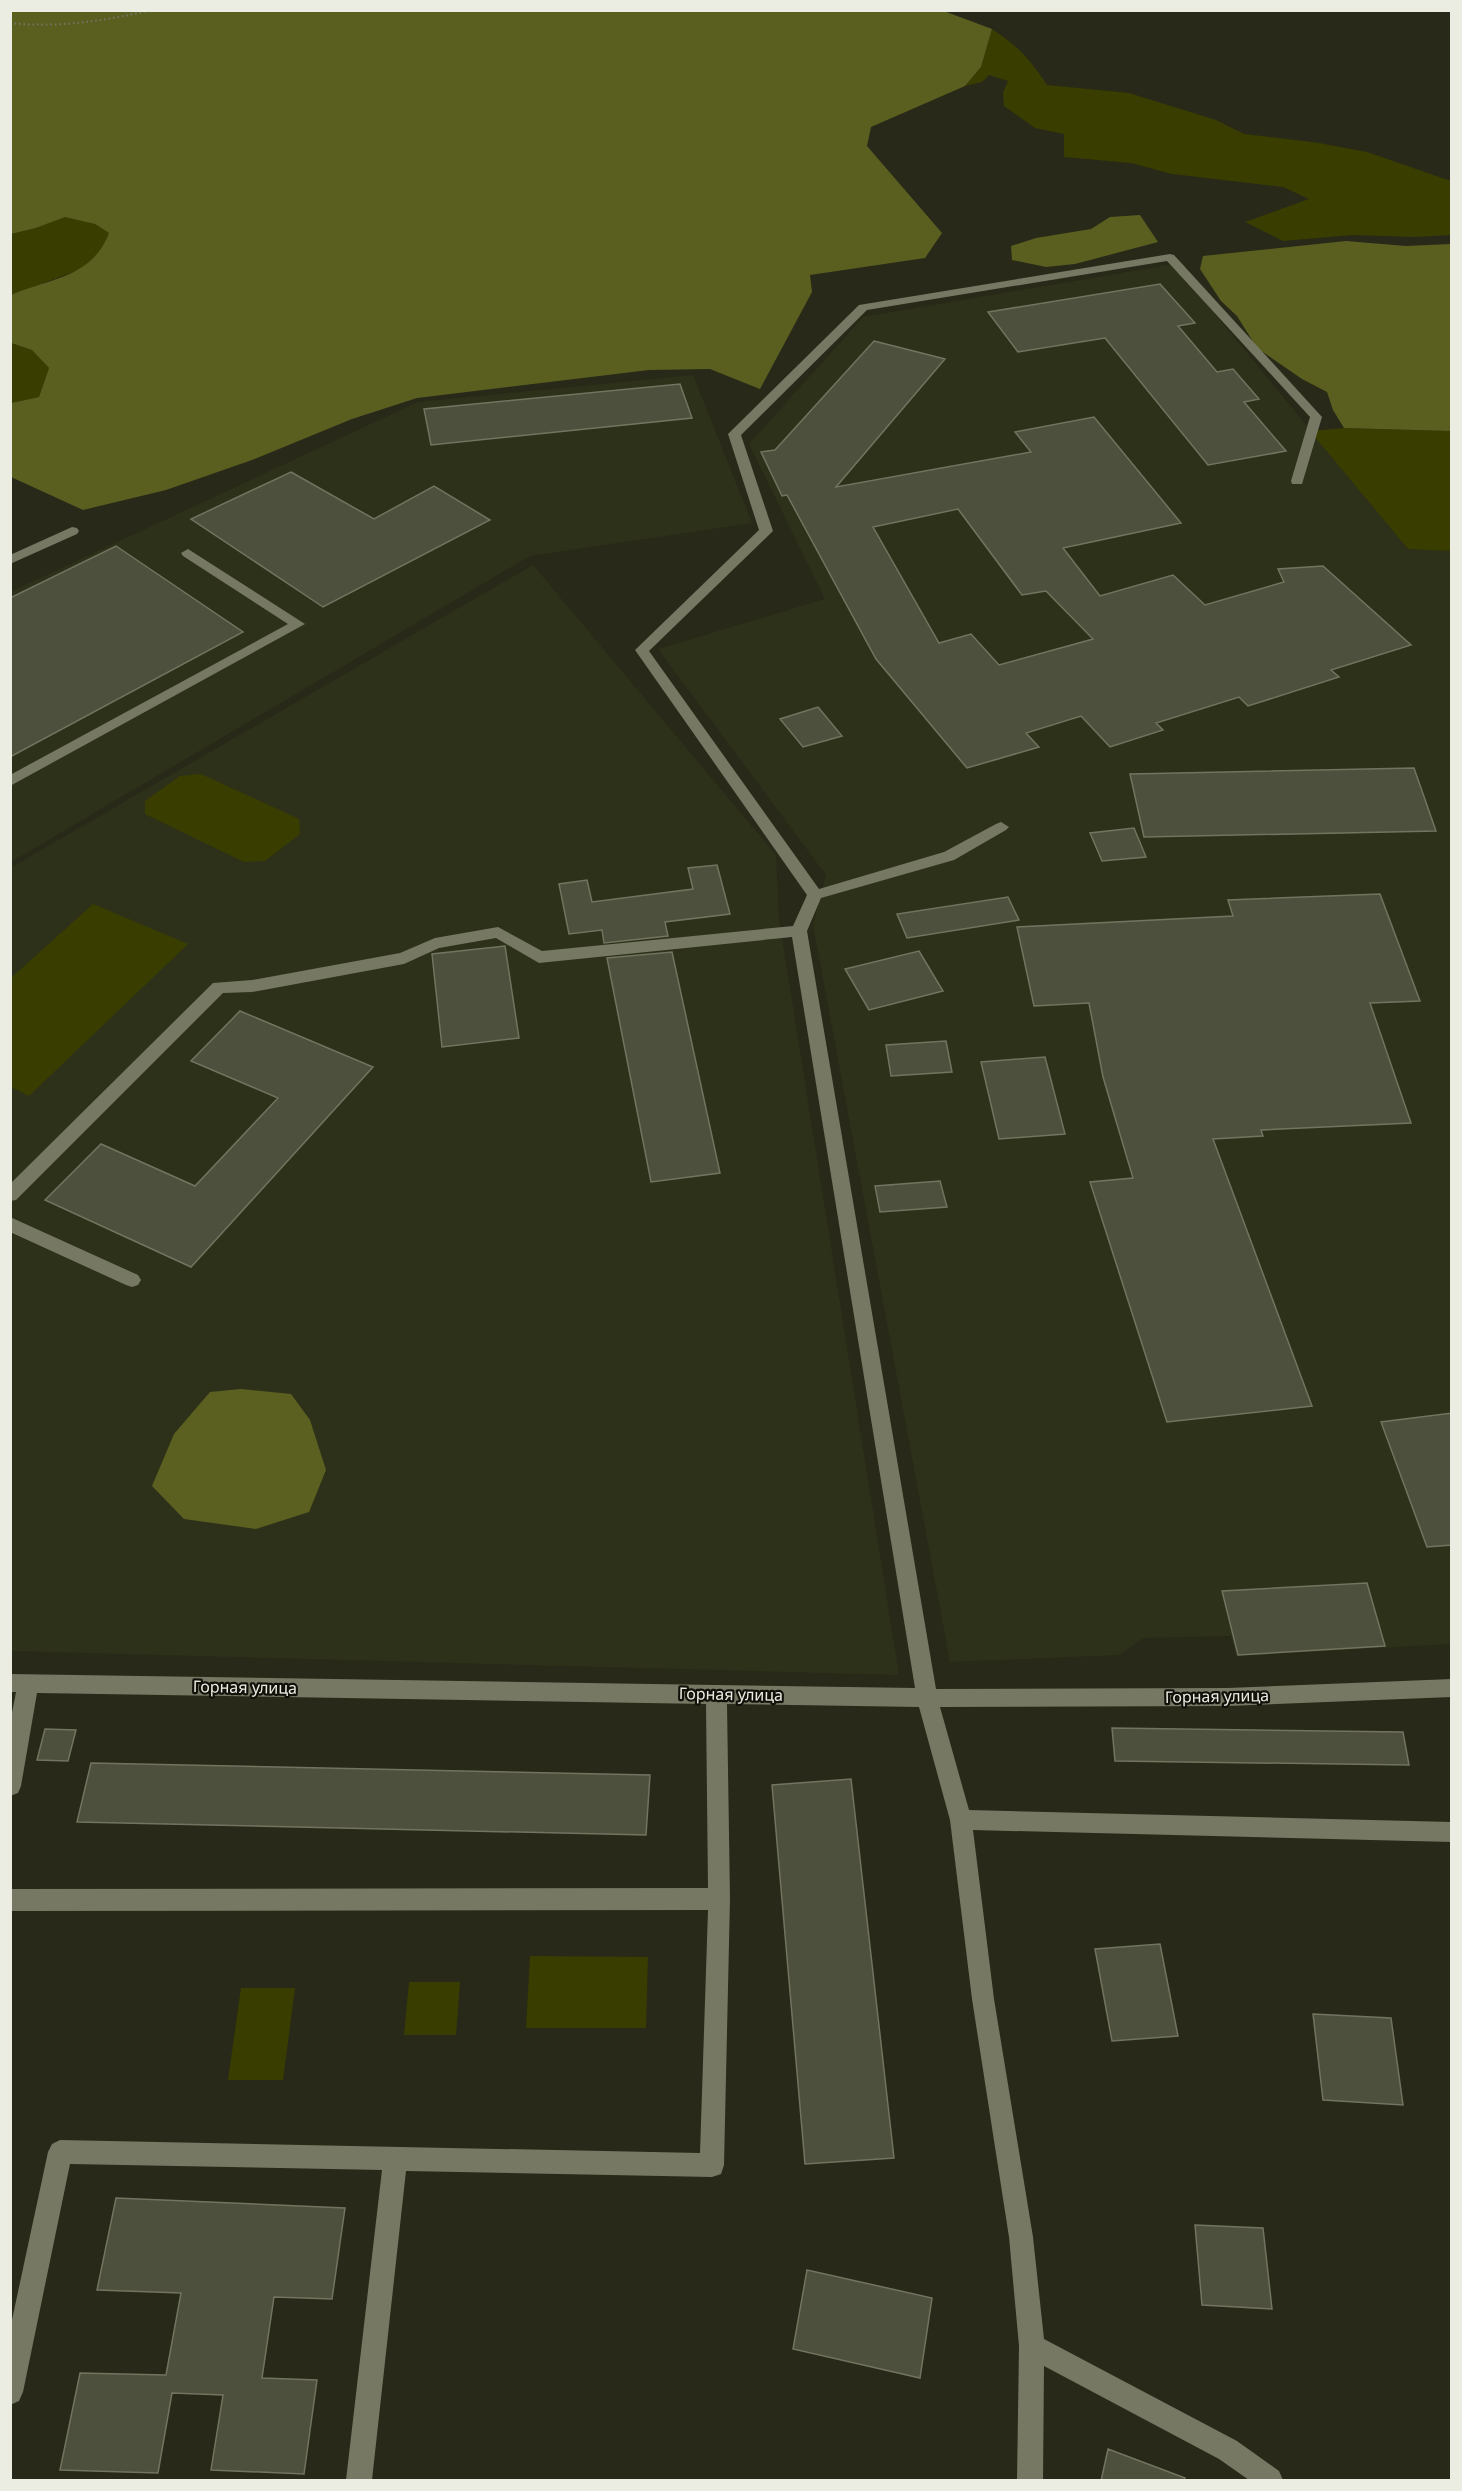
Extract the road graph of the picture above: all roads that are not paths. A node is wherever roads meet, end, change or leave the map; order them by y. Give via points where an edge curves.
1 (1297, 481) dead end
2 (72, 531) dead end
3 (188, 553) dead end
4 (10, 560) edge
5 (10, 781) edge
6 (1001, 827) dead end
7 (815, 895) junction
8 (800, 931) junction
9 (10, 1195) edge
10 (10, 1224) edge
11 (132, 1280) dead end
12 (20, 1683) edge
13 (1452, 1688) edge
14 (716, 1694) junction
15 (927, 1698) junction
16 (10, 1786) edge
17 (961, 1820) junction
18 (1452, 1832) edge
19 (719, 1899) junction
20 (10, 1900) edge
21 (395, 2159) junction
22 (1032, 2346) junction
23 (10, 2392) edge
24 (359, 2481) edge
25 (1030, 2481) edge
26 (1269, 2481) edge

1 - 7 street via 1316,417 1170,257 863,307 734,434 766,531 642,650
2 - 4 street
3 - 5 street via 298,624
6 - 7 street via 949,856
7 - 8 street
8 - 9 street via 539,957 498,932 435,943 404,958 252,986 219,987
8 - 15 street
10 - 11 street
12 - 14 street, Горная улица
12 - 16 street
13 - 15 street, Горная улица via 1227,1697
14 - 15 street, Горная улица
14 - 19 street
15 - 17 street
17 - 18 street
17 - 22 street via 982,1999 1021,2237
19 - 20 street
19 - 21 street via 712,2165
21 - 23 street via 60,2152
21 - 24 street
22 - 25 street
22 - 26 street via 1228,2450

